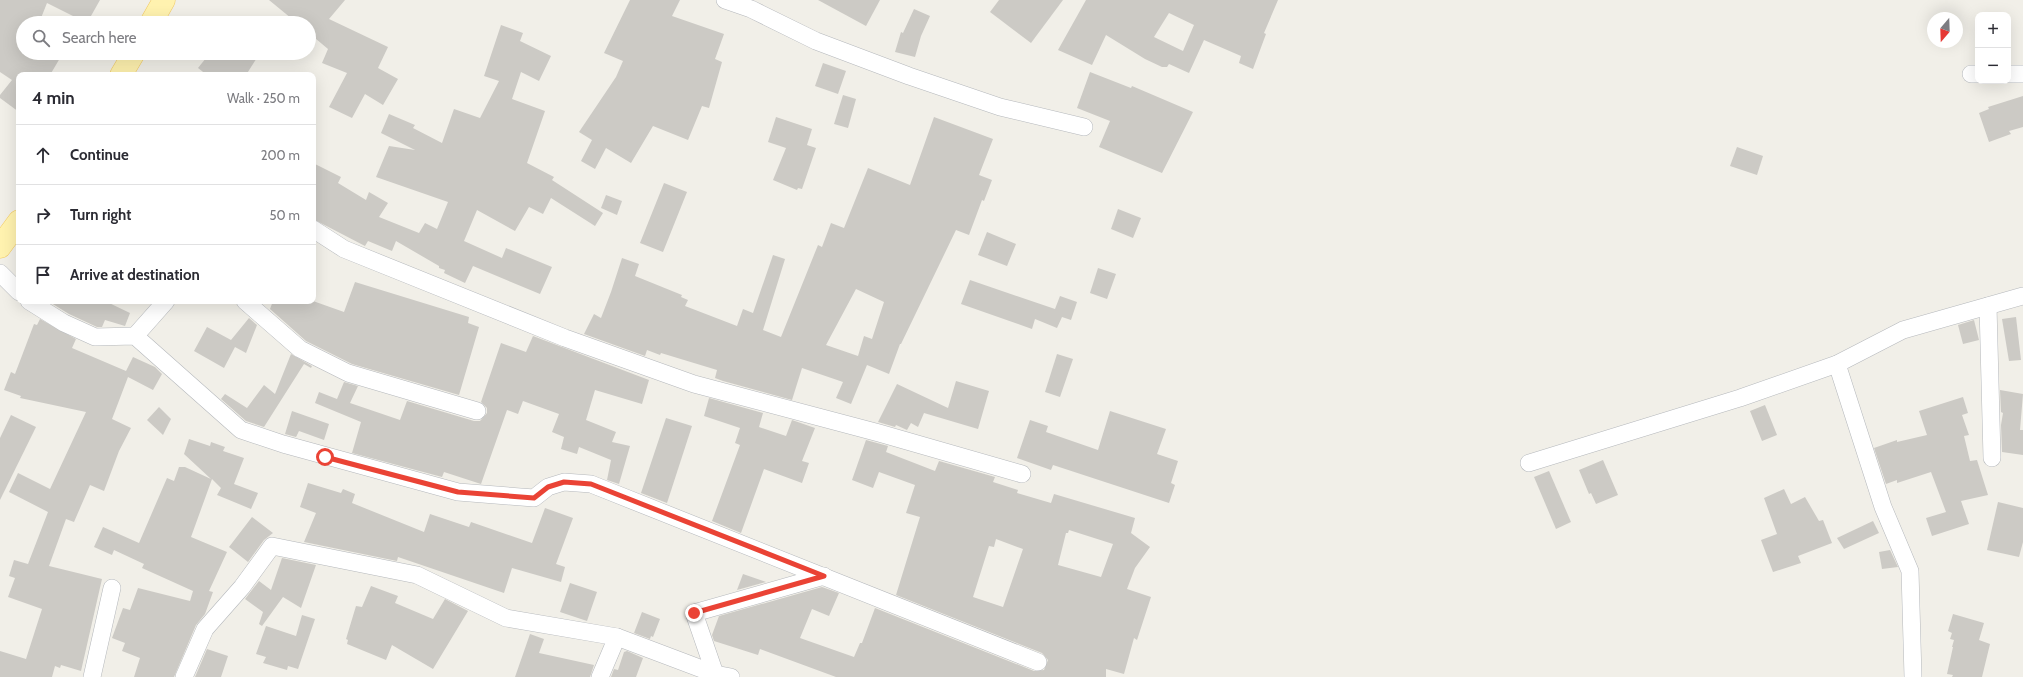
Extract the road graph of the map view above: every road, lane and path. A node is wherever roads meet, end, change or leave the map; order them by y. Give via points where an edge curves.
1 (164, 0) edge
2 (725, 0) edge
3 (155, 16) edge
4 (130, 60) edge
5 (123, 72) edge
6 (2011, 74) edge
7 (2023, 74) edge
8 (1084, 126) dead end
9 (16, 225) edge
10 (316, 231) edge
11 (0, 248) edge
12 (0, 273) edge
13 (16, 289) edge
14 (2023, 296) edge
15 (34, 304) edge
16 (163, 304) edge
17 (249, 304) edge
18 (1988, 306) junction
19 (135, 336) junction
20 (1837, 364) junction
21 (478, 411) dead end
22 (1992, 458) dead end
23 (1529, 464) dead end
24 (1022, 474) dead end
25 (824, 576) junction
26 (112, 588) dead end
27 (617, 637) junction
28 (1038, 662) dead end
29 (719, 676) edge
30 (92, 677) edge
31 (184, 677) edge
32 (600, 677) edge
33 (1913, 677) edge

1 - 3 main road
2 - 8 street via 752,9 816,41 909,76 1000,107
4 - 5 main road
6 - 7 street
9 - 11 main road
10 - 24 street via 344,249 565,338 694,384
12 - 13 street
14 - 18 street
15 - 19 street via 64,323 95,337
16 - 19 street
17 - 21 street via 300,348 348,373
18 - 20 street via 1903,330
18 - 22 street
19 - 25 street via 241,430 458,492 534,498 548,487 564,482 591,484
20 - 23 street via 1740,398
20 - 33 street via 1882,507 1910,571
25 - 28 street
25 - 29 street via 694,613
26 - 30 street
27 - 29 street
27 - 31 street via 506,618 417,575 272,546 242,587 204,629
27 - 32 street

